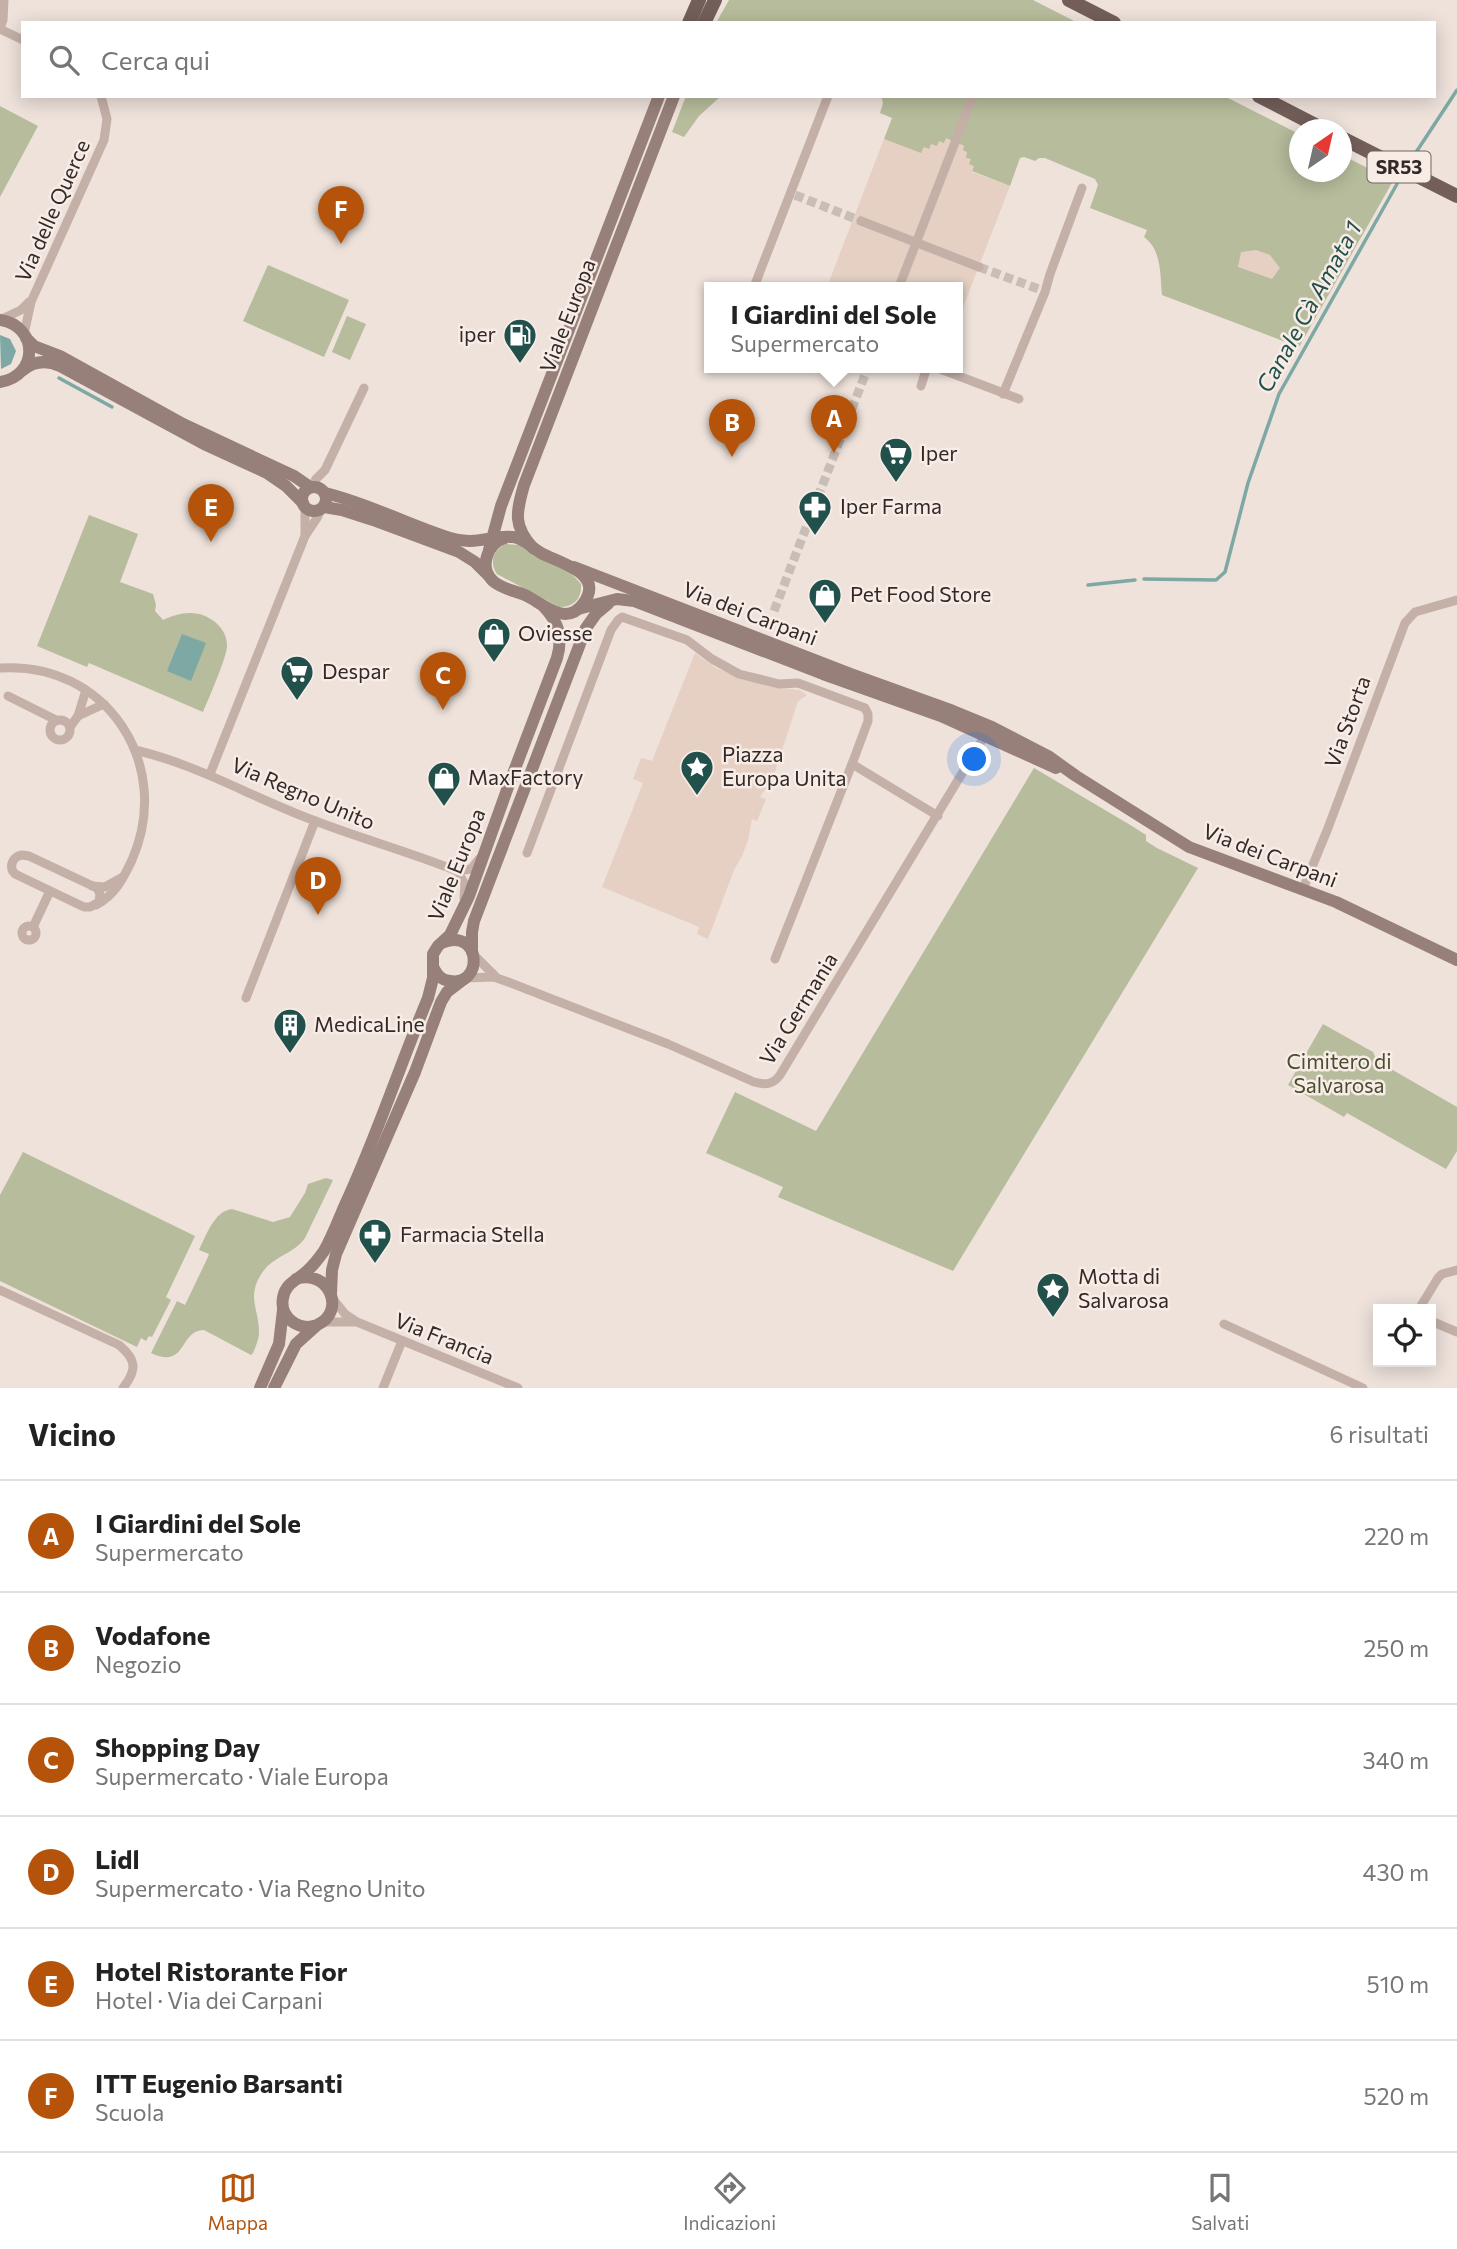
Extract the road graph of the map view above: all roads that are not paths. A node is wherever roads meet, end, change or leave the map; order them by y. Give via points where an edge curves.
1 (691, 0) edge
2 (699, 0) edge
3 (710, 0) edge
4 (715, 0) edge
5 (1069, 0) edge
6 (2, 1) edge
7 (687, 21) edge
8 (688, 21) edge
9 (704, 21) edge
10 (704, 21) edge
11 (1110, 21) edge
12 (0, 29) edge
13 (21, 39) edge
14 (102, 98) edge
15 (658, 98) edge
16 (673, 98) edge
17 (827, 98) edge
18 (972, 98) edge
19 (1263, 98) edge
20 (1304, 119) edge
21 (1352, 143) edge
22 (1082, 188) dead end
23 (1457, 196) edge
24 (862, 221) tunnel mouth
25 (916, 243) junction
26 (979, 267) tunnel mouth
27 (756, 282) edge
28 (901, 282) edge
29 (33, 298) junction
30 (0, 320) edge
31 (25, 336) junction
32 (23, 370) junction
33 (925, 373) edge
34 (950, 373) edge
35 (0, 382) edge
36 (921, 386) dead end
37 (364, 388) dead end
38 (1003, 394) junction
39 (1019, 399) dead end
40 (155, 413) junction
41 (318, 489) junction
42 (304, 505) junction
43 (502, 506) junction
44 (322, 508) junction
45 (304, 536) junction
46 (470, 542) junction
47 (495, 542) junction
48 (533, 548) junction
49 (574, 567) junction
50 (489, 575) junction
51 (613, 600) junction
52 (1457, 600) edge
53 (584, 605) junction
54 (544, 607) junction
55 (586, 628) junction
56 (0, 668) edge
57 (86, 690) junction
58 (8, 696) dead end
59 (887, 697) junction
60 (104, 704) junction
61 (953, 710) junction
62 (78, 716) junction
63 (56, 720) junction
64 (70, 727) junction
65 (984, 731) junction
66 (135, 750) junction
67 (852, 764) junction
68 (210, 774) junction
69 (1076, 776) junction
70 (508, 786) junction
71 (938, 816) junction
72 (315, 821) junction
73 (527, 853) dead end
74 (457, 871) junction
75 (123, 877) junction
76 (92, 886) junction
77 (1303, 889) junction
78 (50, 891) junction
79 (96, 905) junction
80 (457, 923) junction
81 (33, 927) dead end
82 (444, 942) junction
83 (472, 953) junction
84 (775, 959) dead end
85 (1457, 960) edge
86 (433, 967) junction
87 (496, 977) junction
88 (464, 978) junction
89 (246, 998) dead end
90 (1457, 1270) edge
91 (296, 1279) junction
92 (0, 1290) edge
93 (331, 1296) junction
94 (1422, 1304) edge
95 (283, 1306) junction
96 (357, 1322) junction
97 (320, 1323) junction
98 (1436, 1323) edge
99 (1224, 1324) dead end
100 (1457, 1332) edge
101 (402, 1341) junction
102 (124, 1388) edge
103 (260, 1388) edge
104 (274, 1388) edge
105 (383, 1388) edge
106 (518, 1388) edge
107 (1363, 1388) edge

1 - 7 main road
2 - 8 main road
3 - 9 main road
4 - 10 main road
5 - 11 main road
6 - 12 street
12 - 13 street
14 - 29 street, Via delle Querce via 107,119 103,144
15 - 43 street, Viale Europa
16 - 48 street, Viale Europa via 524,485 518,522
17 - 27 street
18 - 25 street
19 - 20 main road
21 - 23 main road, SR53
22 - 38 street via 1047,292
24 - 25 street
25 - 26 street
25 - 28 street
29 - 30 street, Via delle Querce
29 - 31 street, Via delle Querce
30 - 31 street via 12,323
31 - 32 street via 29,352
31 - 40 street via 35,346
32 - 35 street
32 - 40 street via 40,362 57,364
33 - 36 street
34 - 38 street
37 - 41 street
38 - 39 street
40 - 41 street
40 - 42 street via 267,473
41 - 42 street via 303,494
41 - 44 street via 327,500
41 - 46 street
42 - 44 street via 310,511
42 - 45 street
43 - 46 street via 487,534
43 - 47 street, Viale Europa
44 - 45 street
44 - 50 street via 342,510 459,552
45 - 68 street
46 - 47 street
47 - 48 street, Via dei Carpani via 519,538
47 - 50 street, Viale Europa via 486,564
48 - 49 street, Via dei Carpani
49 - 53 street via 586,580
49 - 61 street, Via dei Carpani
50 - 54 street
51 - 53 street, Via dei Carpani
51 - 55 street, Viale Europa
51 - 59 street, Via dei Carpani via 639,603
52 - 77 street, Via Storta via 1415,612 1405,623
53 - 54 street, Via dei Carpani via 561,614
53 - 55 street, Viale Europa
54 - 70 street, Viale Europa via 557,624 560,646
55 - 83 street, Viale Europa via 474,921
56 - 57 street via 40,670
57 - 60 street
57 - 62 street
58 - 63 street
59 - 61 street, Via dei Carpani via 901,696 950,715
59 - 65 street, Via dei Carpani
60 - 62 street
60 - 66 street
61 - 65 street, Via dei Carpani
62 - 64 street
63 - 64 street via 66,721
63 - 64 street via 50,728 56,740 68,737
65 - 69 street, Via dei Carpani
65 - 69 street, Via dei Carpani via 1035,748
65 - 71 street, Via Germania
66 - 68 street, Via Regno Unito
66 - 75 street via 143,780 144,819
67 - 71 street
67 - 73 street via 867,721 864,708 798,683 779,684 739,674 687,640 622,617 613,626
67 - 84 street
68 - 72 street, Via Regno Unito
69 - 77 street, Via dei Carpani via 1189,847
70 - 74 street via 476,865
70 - 80 street, Viale Europa
71 - 87 street, Via Germania via 780,1075 770,1084 754,1082
72 - 74 street, Via Regno Unito
72 - 89 street
74 - 80 street via 466,889
75 - 76 street via 105,887
75 - 79 street via 112,894
76 - 78 street via 28,855 16,858 11,865 14,873
76 - 79 street via 100,894
77 - 85 street, Via dei Carpani
78 - 79 street via 84,907
78 - 81 street
80 - 82 street, Viale Europa
82 - 83 street, Viale Europa via 461,941
82 - 86 street, Viale Europa via 433,954
83 - 87 street, Via Germania
83 - 88 street, Viale Europa via 473,967
86 - 88 street via 443,979 455,982
86 - 91 street, Viale Europa via 428,998 354,1186 324,1251
87 - 88 street, Via Germania
88 - 93 street, Viale Europa via 441,1002 336,1254
90 - 94 street via 1442,1274
91 - 93 street via 316,1279
91 - 95 street, Viale Europa via 285,1291
92 - 102 street via 120,1345 133,1363
93 - 96 street, Via Francia
93 - 97 street, Viale Europa via 330,1311
95 - 97 street via 296,1324
95 - 103 street, Viale Europa via 279,1344
96 - 97 street, Via Francia
96 - 101 street, Via Francia
97 - 104 street, Viale Europa via 296,1344
98 - 100 street
99 - 107 street
101 - 105 street
101 - 106 street, Via Francia

